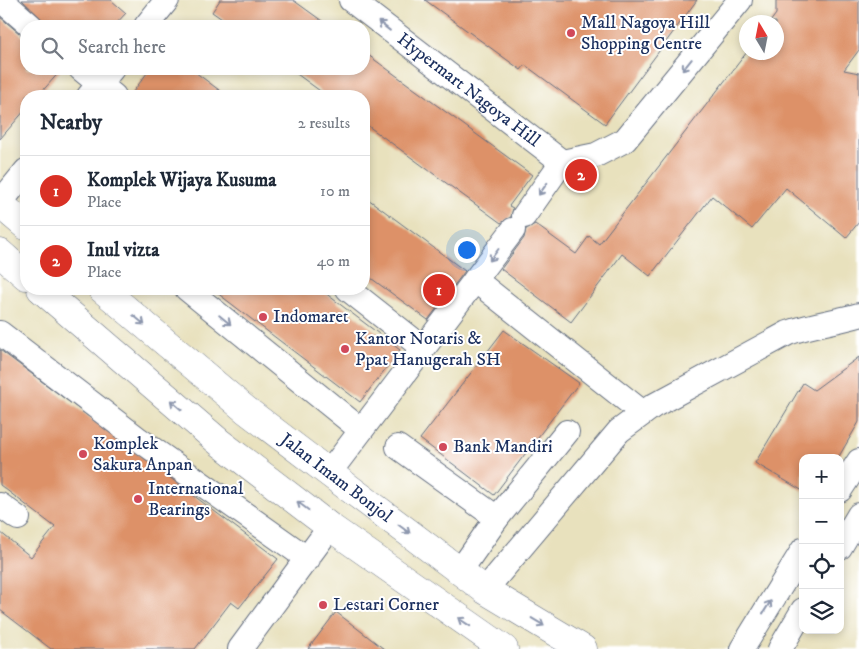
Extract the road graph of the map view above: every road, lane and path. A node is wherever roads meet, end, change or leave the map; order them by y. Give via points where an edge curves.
1 (1, 0) edge
2 (167, 0) edge
3 (351, 0) edge
4 (740, 0) edge
5 (24, 20) edge
6 (151, 20) edge
7 (89, 75) edge
8 (104, 86) edge
9 (562, 162) junction
10 (20, 178) edge
11 (0, 203) edge
12 (20, 221) edge
13 (0, 253) edge
14 (20, 271) edge
15 (475, 280) junction
16 (49, 295) edge
17 (109, 295) edge
18 (194, 295) edge
19 (356, 295) edge
20 (859, 315) edge
21 (0, 333) edge
22 (423, 348) junction
23 (246, 410) junction
24 (643, 413) junction
25 (361, 430) junction
26 (567, 432) dead end
27 (219, 442) junction
28 (398, 447) dead end
29 (859, 462) edge
30 (328, 473) junction
31 (844, 484) edge
32 (859, 515) edge
33 (497, 518) junction
34 (330, 527) junction
35 (842, 544) edge
36 (799, 556) edge
37 (308, 559) junction
38 (460, 571) junction
39 (485, 590) junction
40 (799, 617) edge
41 (240, 649) edge
42 (504, 649) edge
43 (583, 649) edge
44 (742, 649) edge
45 (780, 649) edge

1 - 5 street
2 - 6 street
9 -> 3 street, Hypermart Nagoya Hill
4 -> 9 street via 625,140 596,156
7 - 8 street
9 -> 15 street
10 - 11 street
11 - 12 main road
13 - 14 main road
15 - 22 street
15 - 24 street
27 -> 16 main road
17 -> 23 main road, Jalan Imam Bonjol
18 -> 25 street
19 - 22 street
20 - 24 street via 788,333
21 - 37 street via 137,438
22 - 25 street
23 - 27 main road
23 - 30 main road, Jalan Imam Bonjol
24 - 39 street via 619,431
25 - 30 street
26 - 33 street
34 -> 27 main road
28 - 33 street
29 - 31 street
30 -> 38 main road, Jalan Imam Bonjol
32 - 35 street
33 - 38 street
34 - 37 street
42 -> 34 main road
44 -> 36 street
37 - 41 street
38 - 39 main road, Jalan Imam Bonjol
39 -> 43 main road, Jalan Imam Bonjol
40 - 45 street

